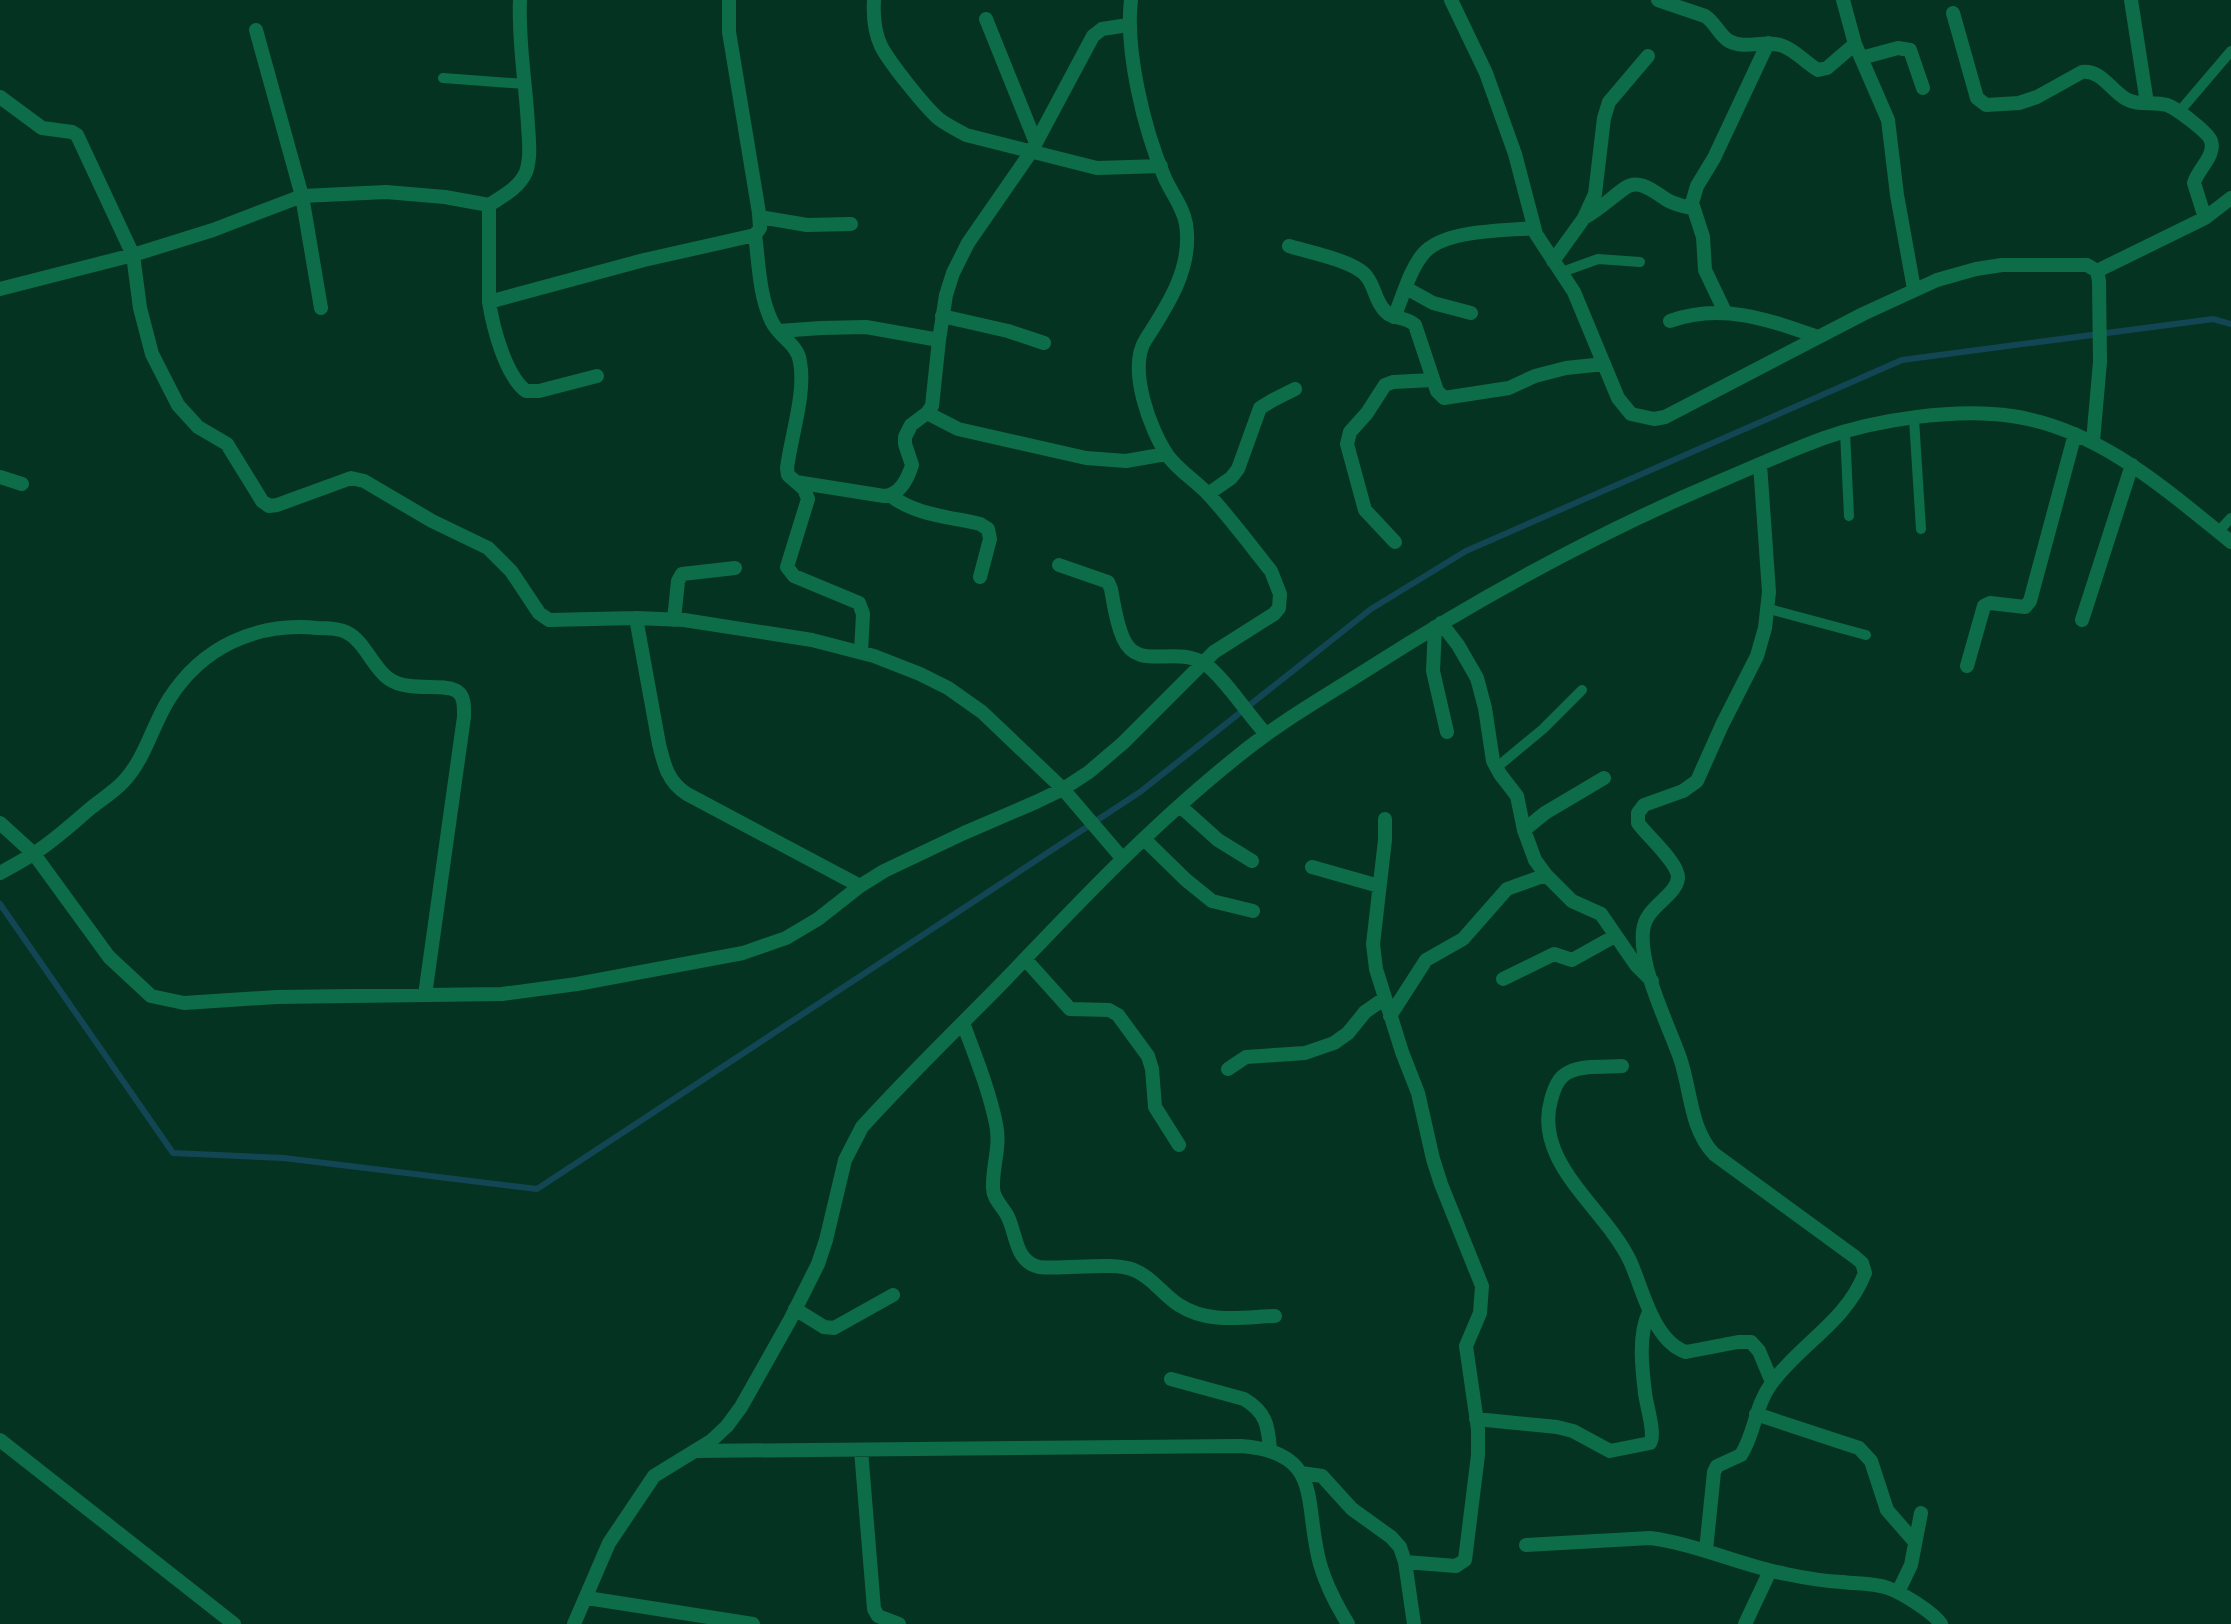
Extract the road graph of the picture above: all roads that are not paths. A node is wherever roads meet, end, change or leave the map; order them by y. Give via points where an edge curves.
1 (520, 0) edge
2 (729, 0) edge
3 (874, 0) edge
4 (1131, 0) edge
5 (1451, 0) edge
6 (1658, 0) edge
7 (1843, 0) edge
8 (2131, 0) edge
9 (1953, 13) dead end
10 (986, 20) dead end
11 (1128, 25) junction
12 (256, 30) dead end
13 (1768, 43) junction
14 (1855, 44) junction
15 (2231, 50) edge
16 (1648, 56) dead end
17 (1861, 58) junction
18 (443, 78) dead end
19 (525, 84) junction
20 (1923, 88) dead end
21 (0, 97) edge
22 (2147, 103) junction
23 (2179, 112) junction
24 (1034, 147) junction
25 (1160, 166) junction
26 (302, 196) junction
27 (2231, 198) edge
28 (489, 205) junction
29 (1693, 208) junction
30 (760, 216) junction
31 (1584, 218) junction
32 (2205, 218) junction
33 (851, 224) dead end
34 (1534, 228) junction
35 (755, 235) junction
36 (1289, 246) dead end
37 (133, 255) junction
38 (1553, 261) junction
39 (1640, 262) dead end
40 (1562, 272) junction
41 (2098, 276) junction
42 (1406, 288) junction
43 (0, 289) edge
44 (1914, 289) junction
45 (489, 302) junction
46 (321, 308) dead end
47 (1724, 312) junction
48 (1471, 313) dead end
49 (942, 316) junction
50 (1394, 317) junction
51 (1670, 321) dead end
52 (779, 331) junction
53 (1818, 337) junction
54 (938, 340) junction
55 (1044, 343) dead end
56 (1604, 364) junction
57 (597, 376) dead end
58 (1433, 380) junction
59 (1295, 389) dead end
60 (928, 413) junction
61 (1914, 419) junction
62 (1845, 432) junction
63 (2075, 434) junction
64 (2093, 441) junction
65 (1166, 454) junction
66 (1760, 464) junction
67 (2132, 465) junction
68 (0, 478) edge
69 (796, 482) junction
70 (22, 484) dead end
71 (1208, 494) junction
72 (890, 495) junction
73 (1849, 516) dead end
74 (2231, 518) edge
75 (1921, 529) dead end
76 (2218, 532) junction
77 (1395, 542) dead end
78 (2231, 542) edge
79 (1060, 565) dead end
80 (735, 568) dead end
81 (980, 577) dead end
82 (1769, 609) junction
83 (636, 618) junction
84 (674, 620) junction
85 (2082, 620) dead end
86 (1438, 625) junction
87 (1866, 635) dead end
88 (861, 652) junction
89 (1204, 664) junction
90 (1967, 666) dead end
91 (1582, 690) dead end
92 (1447, 732) dead end
93 (1266, 734) junction
94 (1496, 768) junction
95 (1604, 778) dead end
96 (1063, 789) junction
97 (1180, 806) junction
98 (1385, 819) dead end
99 (0, 823) edge
100 (1524, 830) junction
101 (1144, 839) junction
102 (34, 854) junction
103 (1119, 854) junction
104 (1252, 861) dead end
105 (1312, 867) dead end
106 (0, 873) edge
107 (1546, 875) junction
108 (860, 886) junction
109 (1379, 886) junction
110 (1253, 911) dead end
111 (1615, 936) junction
112 (1025, 959) junction
113 (1502, 979) dead end
114 (1652, 981) junction
115 (425, 995) junction
116 (1384, 998) junction
117 (1390, 1016) junction
118 (963, 1023) junction
119 (1622, 1066) dead end
120 (1228, 1069) dead end
121 (1179, 1146) dead end
122 (893, 1295) dead end
123 (795, 1309) junction
124 (1649, 1312) junction
125 (1275, 1316) dead end
126 (1171, 1379) dead end
127 (1772, 1382) junction
128 (1756, 1414) junction
129 (1476, 1419) junction
130 (0, 1440) edge
131 (1270, 1449) junction
132 (861, 1450) junction
133 (694, 1451) junction
134 (1301, 1473) junction
135 (1921, 1513) dead end
136 (1914, 1541) junction
137 (1526, 1544) dead end
138 (1706, 1550) junction
139 (1405, 1562) junction
140 (1770, 1571) junction
141 (1898, 1592) junction
142 (587, 1598) junction
143 (874, 1620) edge
144 (234, 1624) edge
145 (574, 1624) edge
146 (754, 1624) edge
147 (899, 1624) edge
148 (1348, 1624) edge
149 (1414, 1624) edge
150 (1745, 1624) edge
151 (1941, 1624) edge

1 - 19 street
2 - 30 street via 730,40
3 - 24 street via 873,18 880,45 939,118 966,134
4 - 11 street
5 - 34 street via 1486,73 1515,154
6 - 13 street via 1705,16 1730,41 1743,45
7 - 14 street
8 - 22 street
9 - 22 street via 1977,98 1986,105 2028,100 2082,72 2095,72 2126,99
10 - 24 street
11 - 24 street via 1102,29 1093,36
11 - 25 street via 1142,101
12 - 26 street
13 - 14 street via 1789,49 1820,71
13 - 29 street via 1714,158 1697,186
14 - 17 street
15 - 23 lane
16 - 31 street via 1609,102 1604,118 1595,194
17 - 20 street via 1898,48 1910,50
17 - 44 street via 1888,120 1897,195
18 - 19 lane
19 - 28 street via 529,144 526,172 511,191
21 - 37 street via 42,128 78,135
22 - 23 street via 2168,105
23 - 32 street via 2211,141 2209,156 2194,183
24 - 25 street via 1097,168
24 - 49 street via 960,256
25 - 65 street via 1186,222 1186,252 1182,272 1169,302 1142,345 1138,363 1143,399
26 - 28 street via 386,192
26 - 37 street via 213,230
26 - 46 street
27 - 32 street
28 - 45 street
29 - 31 street via 1634,184
29 - 47 street via 1702,237 1706,270
30 - 33 street via 807,225
30 - 35 street via 760,228
31 - 38 street
32 - 41 street
34 - 38 street
34 - 42 street via 1470,234 1441,241 1423,254
35 - 45 street via 644,260
35 - 52 street via 764,302 773,325
36 - 50 street via 1361,270 1385,312
37 - 43 street
37 - 83 street via 140,308 152,354 178,405 198,427 226,444 262,501 269,506 351,478 364,481 488,548 512,570 539,613 549,620
38 - 40 street
39 - 40 lane via 1598,260
40 - 56 street via 1574,292
41 - 44 street via 2087,265 2002,265 1956,274
41 - 64 street via 2100,362
42 - 48 street via 1433,303
42 - 50 street
44 - 53 street
45 - 57 street via 503,354 514,378 526,391 539,391
47 - 51 street
47 - 53 street via 1772,321
49 - 54 street
49 - 55 street
50 - 58 street via 1415,325
52 - 54 street via 866,328
52 - 69 street via 798,353 801,362 787,468 788,475
53 - 56 street via 1665,417 1654,419 1631,414 1623,407
54 - 60 street via 933,403
56 - 58 street via 1566,368 1535,376 1509,388 1449,398 1440,396
58 - 77 street via 1385,385 1348,439 1348,451 1365,510
59 - 71 street via 1260,408 1238,469
60 - 65 street via 958,429 1086,458 1126,461
60 - 72 street via 907,432 905,444 912,465 906,481
61 - 62 street
61 - 63 street via 1985,414 2014,416
61 - 75 lane
62 - 66 street
62 - 73 lane
63 - 64 street
63 - 90 street via 2030,601 2024,607 1990,603 1984,606
64 - 67 street
65 - 71 street
66 - 82 street
66 - 86 street via 1662,505 1514,580
67 - 76 street
67 - 85 street
68 - 70 street
69 - 72 street
69 - 88 street via 804,488 808,499 787,567 794,576 859,603 863,614
71 - 89 street via 1271,571 1277,582 1280,602 1274,614 1214,652
72 - 81 street via 916,509 985,526 990,539
74 - 76 lane
76 - 78 street
79 - 89 street via 1108,582 1122,636 1134,653 1146,657 1184,655
80 - 84 street via 682,574 678,580
82 - 87 lane
82 - 114 street via 1754,665 1697,780 1683,791 1644,806 1638,813 1638,823 1676,868 1678,877 1675,886 1645,919 1644,948
83 - 84 street
83 - 108 street via 663,763 674,783 687,794
84 - 88 street via 812,640
86 - 92 street via 1433,671
86 - 93 street
86 - 94 street via 1470,663 1481,687
88 - 96 street via 920,674 966,699
89 - 93 street
89 - 96 street via 1123,743
91 - 94 lane via 1543,729
93 - 97 street
94 - 100 street via 1517,796
95 - 100 street
96 - 103 street
96 - 108 street via 884,871
97 - 101 street
97 - 104 street via 1218,840
98 - 109 street
99 - 102 street
100 - 107 street via 1535,860
101 - 103 street
101 - 110 street via 1212,901
102 - 106 street
102 - 115 street via 109,957 151,996 184,1004 277,997
102 - 115 street via 123,782 141,760 168,701 184,678 205,659 236,640 276,627 292,625 347,632 374,666 392,681 411,687 454,690 461,696 463,704 464,717
103 - 112 street
105 - 109 street
107 - 111 street via 1572,901 1601,914
107 - 117 street via 1507,889 1464,939 1426,960
108 - 115 street via 818,919 786,938 743,952 549,988 502,994
109 - 116 street via 1373,944
111 - 113 street via 1572,960 1554,954
111 - 114 street
112 - 118 street
112 - 121 street via 1070,1009 1109,1010 1118,1015 1148,1056 1155,1107
114 - 127 street via 1680,1059 1698,1131 1705,1145 1855,1257 1864,1268 1862,1280 1839,1316 1784,1366
116 - 117 street
116 - 120 street via 1334,1043 1305,1054 1246,1057
117 - 129 street via 1418,1093 1441,1184 1482,1286 1480,1313 1466,1346
118 - 123 street via 862,1127 845,1160 818,1264
118 - 125 street via 985,1082 997,1127 998,1154 993,1192 1008,1217 1022,1256 1040,1267 1134,1269 1179,1305 1201,1316 1220,1319
119 - 124 street via 1577,1070 1558,1080 1547,1114 1548,1131 1561,1167 1620,1242
122 - 123 street via 834,1328 824,1327
123 - 133 street via 741,1407 711,1441
124 - 127 street via 1674,1345 1686,1352 1751,1342 1759,1351
124 - 129 street via 1642,1345 1652,1435 1650,1443 1610,1451 1574,1431
126 - 131 street via 1255,1405 1266,1420
127 - 128 street
128 - 136 street via 1859,1448 1871,1461 1887,1510
128 - 138 street via 1741,1455 1721,1463 1714,1472
129 - 139 street via 1478,1455 1465,1560 1456,1566
130 - 144 street
131 - 132 street via 1241,1446
131 - 134 street via 1286,1457
132 - 133 street
132 - 143 street
133 - 142 street via 649,1482 609,1543
134 - 139 street via 1324,1478 1352,1509 1396,1541
134 - 148 street via 1320,1564
135 - 136 street
136 - 141 street via 1911,1565
137 - 138 street via 1650,1538
138 - 140 street
139 - 149 street
140 - 141 street via 1886,1587
140 - 150 street
141 - 151 street
142 - 145 street
142 - 146 street
143 - 147 street

